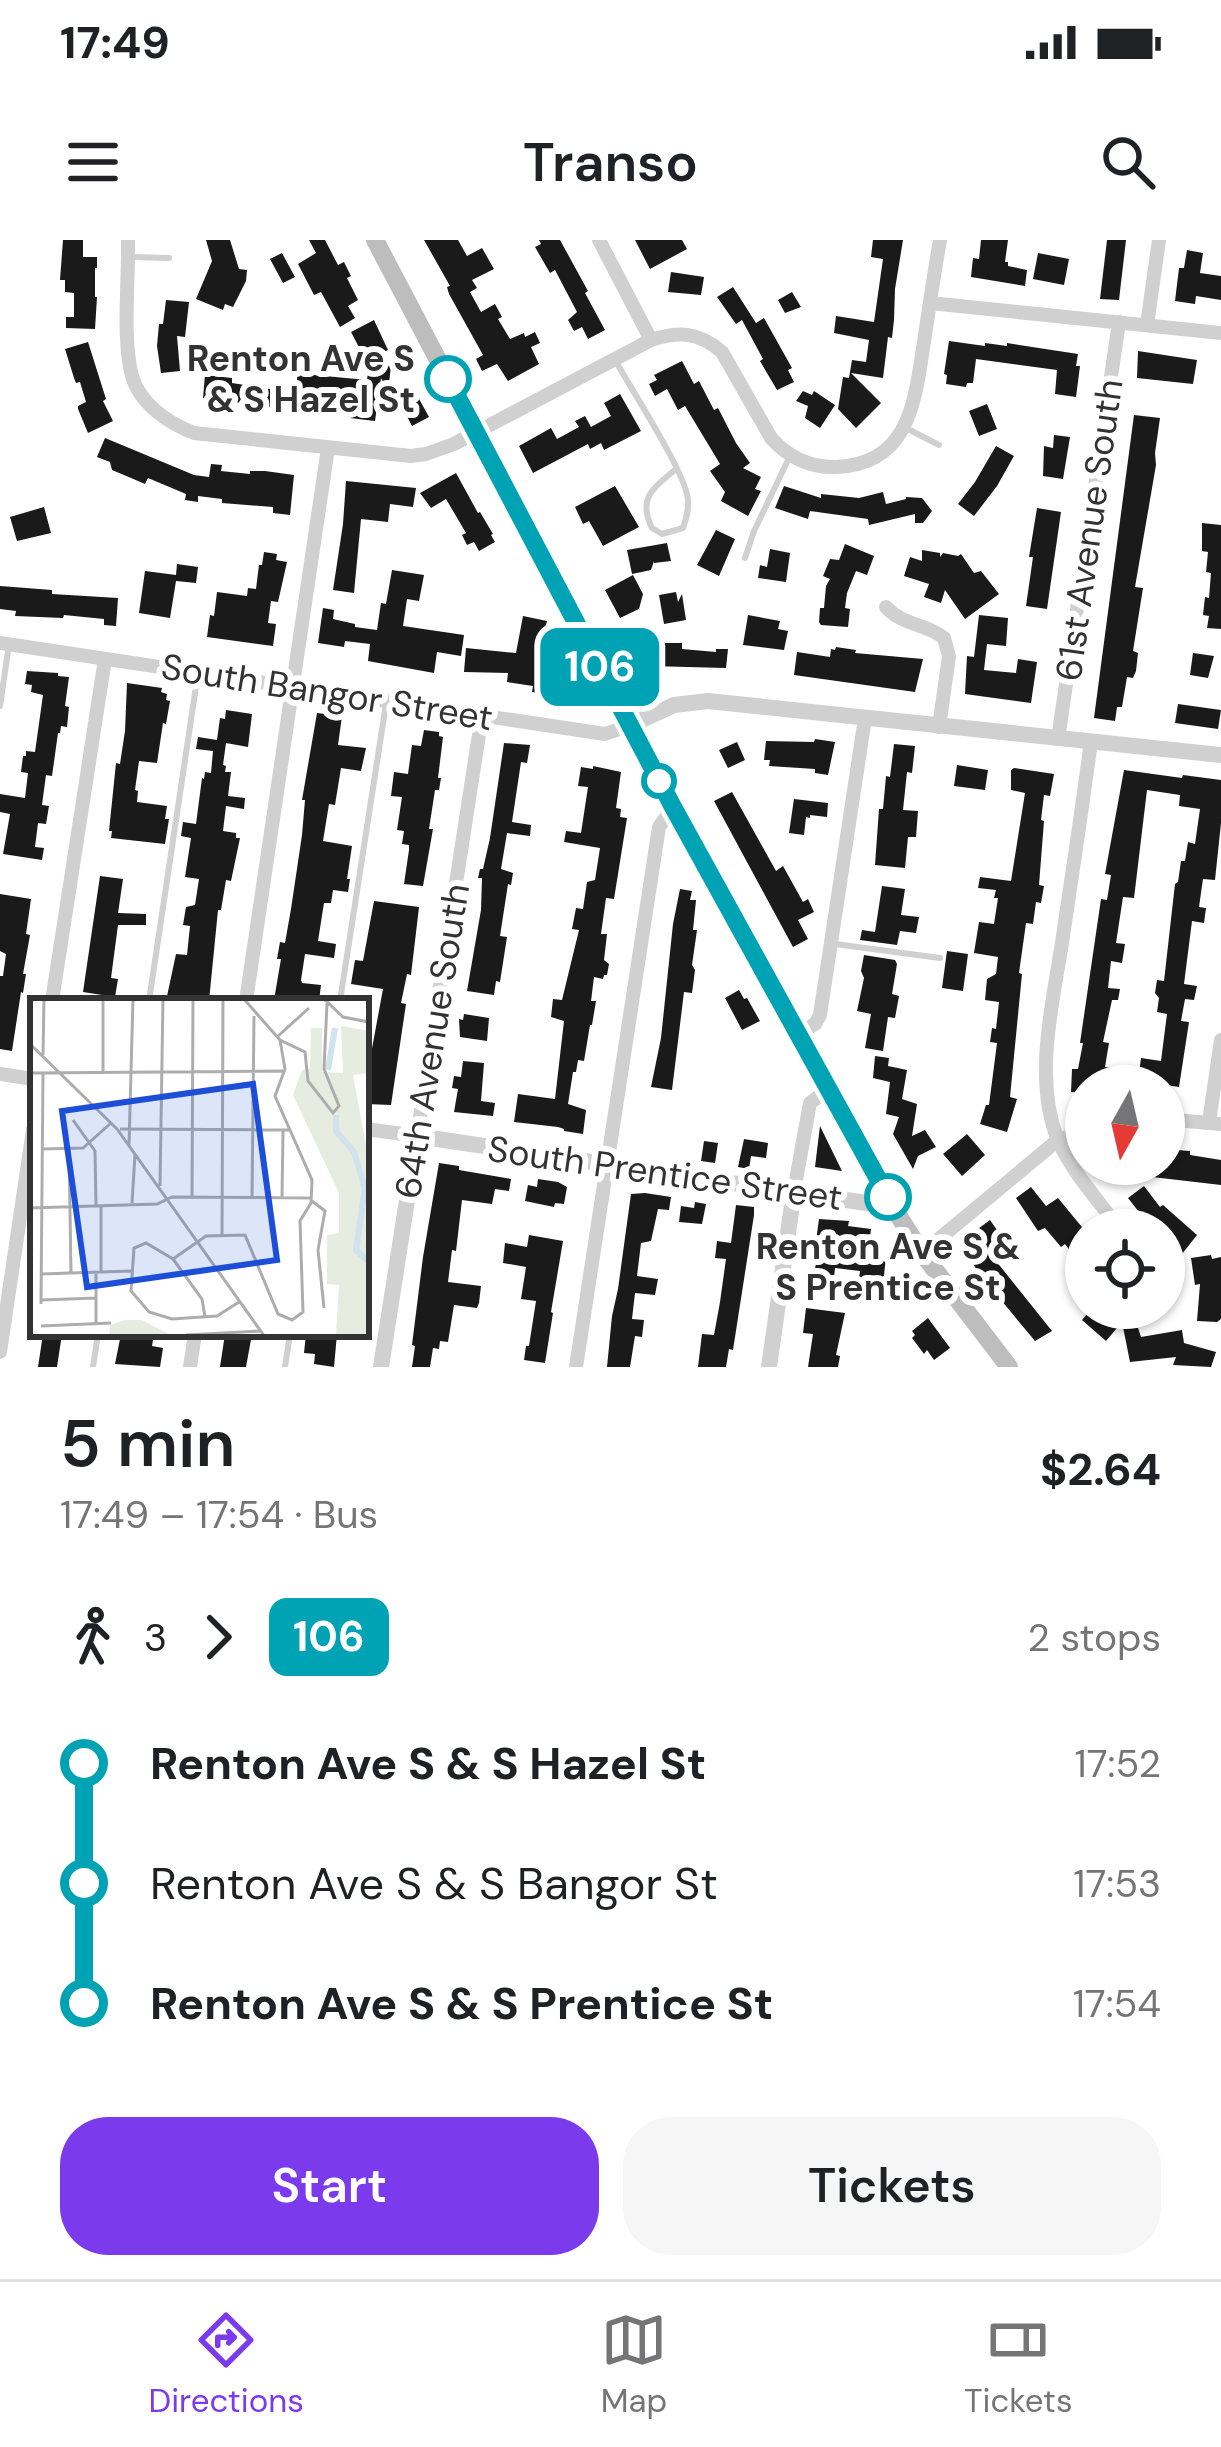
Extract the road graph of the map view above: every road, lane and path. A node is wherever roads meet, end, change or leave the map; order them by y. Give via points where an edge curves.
1 (375, 240) edge
2 (598, 240) edge
3 (940, 240) edge
4 (1159, 240) edge
5 (129, 248) edge
6 (169, 258) dead end
7 (930, 303) junction
8 (1119, 322) junction
9 (1147, 325) junction
10 (1221, 332) edge
11 (651, 340) junction
12 (615, 359) junction
13 (904, 427) junction
14 (477, 432) junction
15 (939, 446) dead end
16 (328, 448) junction
17 (790, 455) junction
18 (676, 469) junction
19 (746, 557) dead end
20 (886, 607) dead end
21 (5, 644) edge
22 (105, 658) junction
23 (198, 673) junction
24 (292, 687) junction
25 (386, 701) junction
26 (0, 706) edge
27 (482, 715) junction
28 (865, 718) junction
29 (631, 725) junction
30 (939, 727) junction
31 (1058, 739) junction
32 (1091, 742) junction
33 (1221, 755) edge
34 (673, 807) junction
35 (831, 943) junction
36 (940, 958) dead end
37 (52, 998) edge
38 (149, 998) edge
39 (246, 998) edge
40 (340, 998) edge
41 (800, 1034) junction
42 (1221, 1040) edge
43 (0, 1073) edge
44 (30, 1078) edge
45 (830, 1088) junction
46 (1185, 1121) edge
47 (1215, 1123) edge
48 (369, 1129) edge
49 (417, 1136) junction
50 (1065, 1138) edge
51 (1058, 1140) junction
52 (30, 1150) edge
53 (606, 1164) junction
54 (794, 1191) junction
55 (893, 1207) junction
56 (1105, 1209) edge
57 (922, 1253) junction
58 (98, 1337) edge
59 (195, 1337) edge
60 (290, 1337) edge
61 (0, 1352) edge
62 (93, 1367) edge
63 (190, 1367) edge
64 (285, 1367) edge
65 (381, 1367) edge
66 (576, 1367) edge
67 (769, 1367) edge
68 (1009, 1367) edge

1 - 14 main road
2 - 11 street
3 - 7 street
4 - 9 street
5 - 6 lane
5 - 16 street via 128,344 132,375 149,404 194,433
7 - 8 street
7 - 13 street
8 - 9 street
8 - 31 street, 61st Avenue South
9 - 10 street
11 - 12 street
11 - 17 street via 687,333 712,343
12 - 14 street
12 - 18 lane
13 - 15 lane
13 - 17 street via 891,445 856,465 820,466
14 - 16 street via 412,456
14 - 29 main road
16 - 24 street
17 - 19 lane
18 - 18 lane via 687,518 683,528 662,534 645,506
20 - 30 street via 948,646
21 - 22 street, South Bangor Street
21 - 26 lane
22 - 23 street, South Bangor Street
22 - 37 street
23 - 24 street, South Bangor Street
23 - 38 lane
24 - 25 street, South Bangor Street
24 - 39 street
25 - 27 street, South Bangor Street
25 - 40 lane
27 - 29 street, South Bangor Street via 605,734
27 - 49 street, 64th Avenue South
28 - 29 street, South Bangor Street via 690,701
28 - 30 street, South Bangor Street
28 - 35 street
29 - 34 main road
30 - 31 street, South Bangor Street
31 - 32 street, South Bangor Street
32 - 33 street, South Bangor Street
32 - 51 street via 1049,1032 1047,1087
34 - 41 main road
34 - 53 street via 659,827
35 - 36 lane
35 - 41 street via 820,1015
41 - 45 main road
42 - 47 street
43 - 44 street
45 - 54 street via 810,1103
45 - 55 main road
46 - 47 street
48 - 49 street, South Prentice Street
49 - 53 street, South Prentice Street
49 - 65 street, 64th Avenue South
50 - 51 street
51 - 56 street
51 - 57 street
52 - 61 street
53 - 54 street, South Prentice Street
53 - 66 street
54 - 55 street, South Prentice Street
54 - 67 street
55 - 57 main road
57 - 68 main road
58 - 62 lane
59 - 63 street
60 - 64 lane

